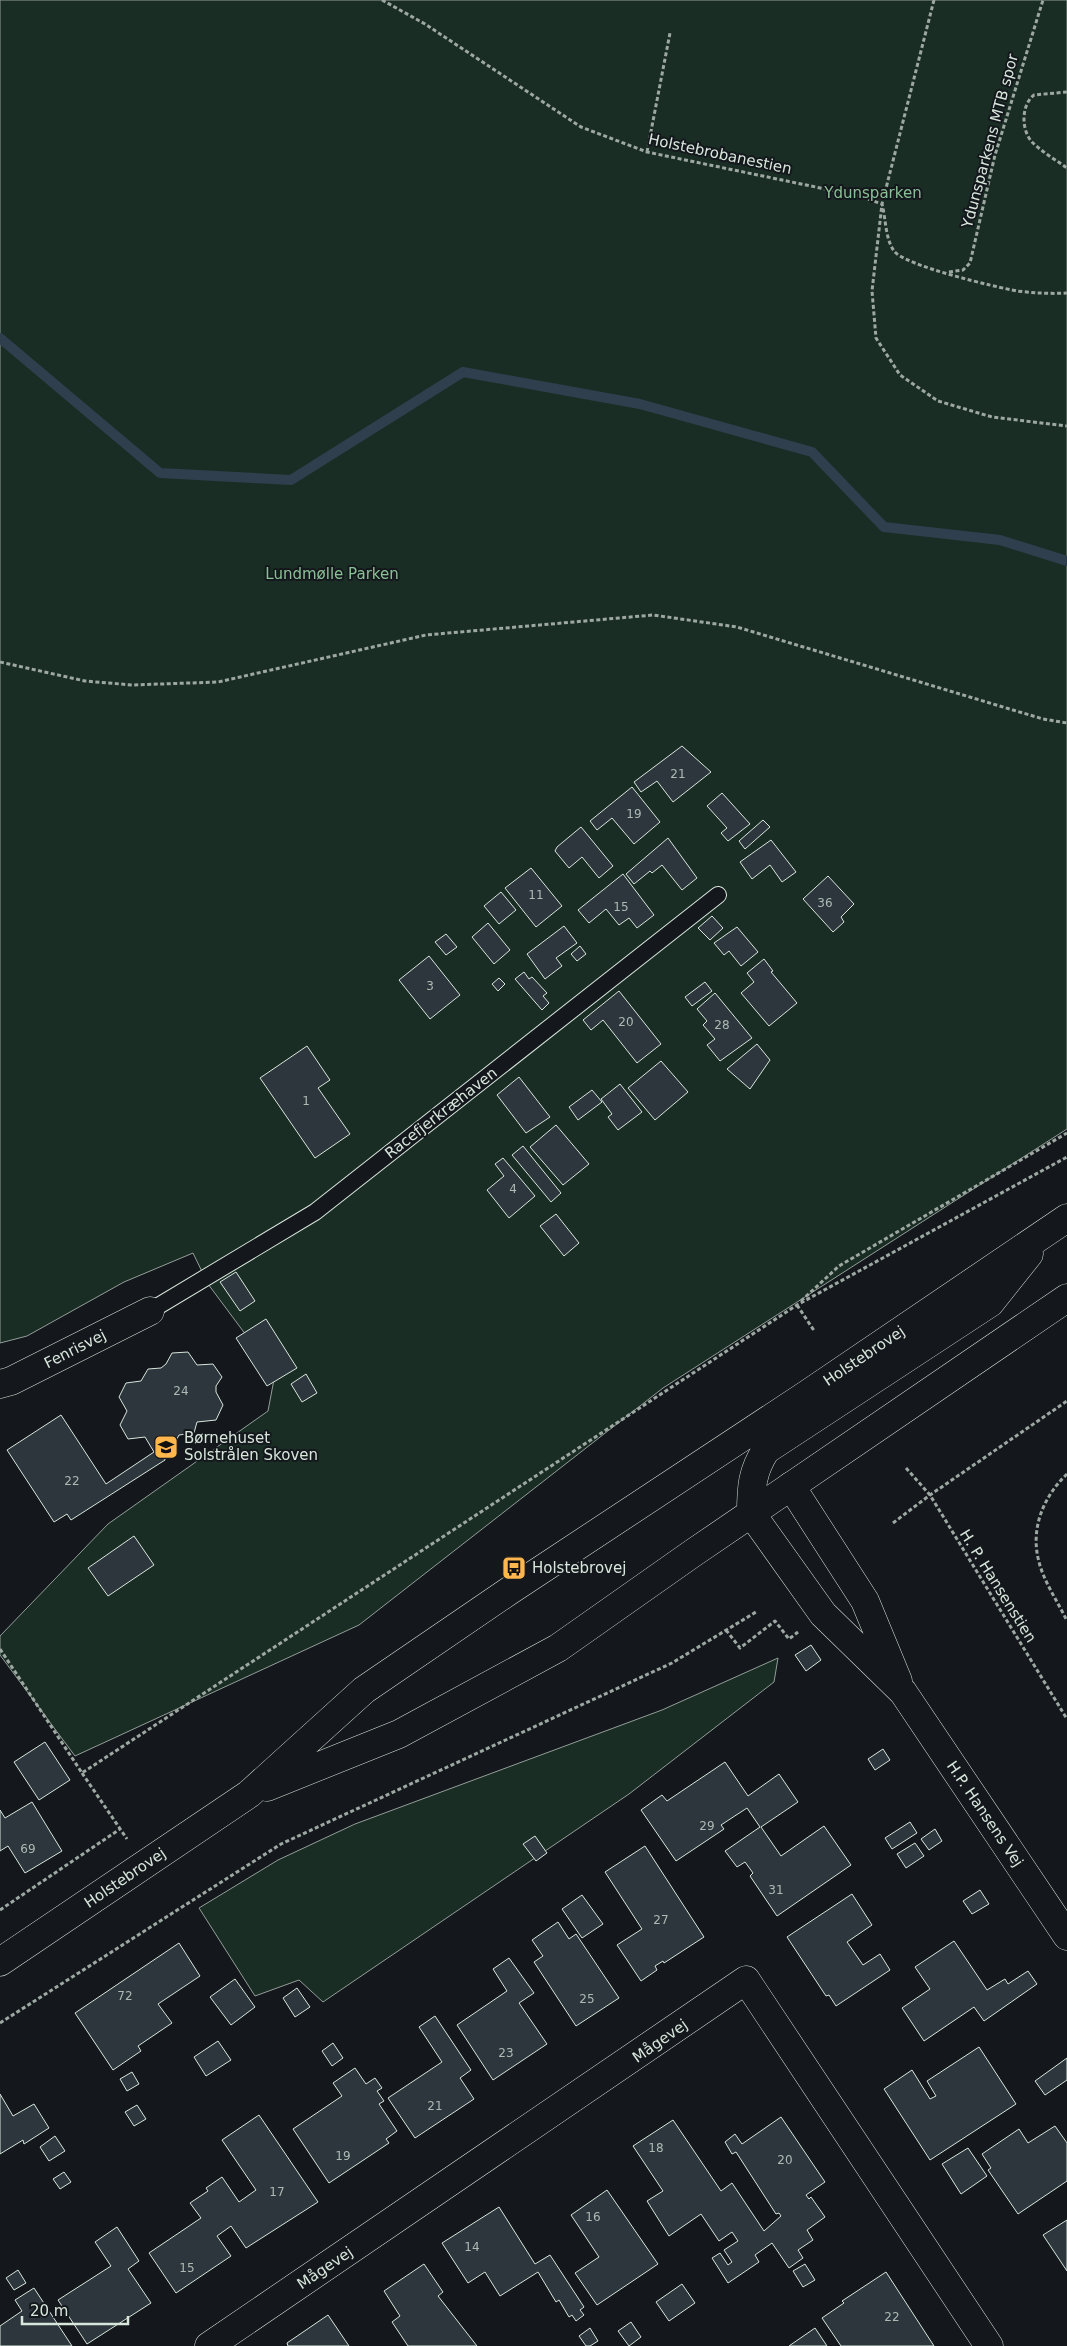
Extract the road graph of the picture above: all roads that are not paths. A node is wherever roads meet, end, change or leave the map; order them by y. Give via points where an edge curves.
1 (718, 894) dead end
2 (1057, 1225) edge
3 (1067, 1298) edge
4 (150, 1311) joint
5 (0, 1384) edge
6 (726, 1448) junction
7 (757, 1464) junction
8 (791, 1486) junction
9 (751, 1513) junction
10 (903, 1692) junction
11 (250, 1794) junction
12 (1067, 1936) edge
13 (0, 1962) edge
14 (209, 2346) edge
15 (989, 2346) edge

1 - 4 lane, Racefjerkræhaven via 315,1212
2 - 6 main road, Holstebrovej
2 - 7 main road via 990,1303 766,1450
3 - 8 main road, Holstebrovej
4 - 5 main road, Fenrisvej via 12,1381
6 - 7 main road
6 - 11 main road, Holstebrovej via 509,1590 364,1690
7 - 8 main road
7 - 9 main road via 752,1481
8 - 9 main road, Holstebrovej
8 - 10 main road, H.P. Hansens Vej via 865,1601
9 - 10 main road, H.P. Hansens Vej via 823,1614
9 - 11 main road, Holstebrovej via 558,1648 399,1734
10 - 12 main road, H.P. Hansens Vej
11 - 13 main road, Holstebrovej
14 - 15 main road, Mågevej via 746,1980

